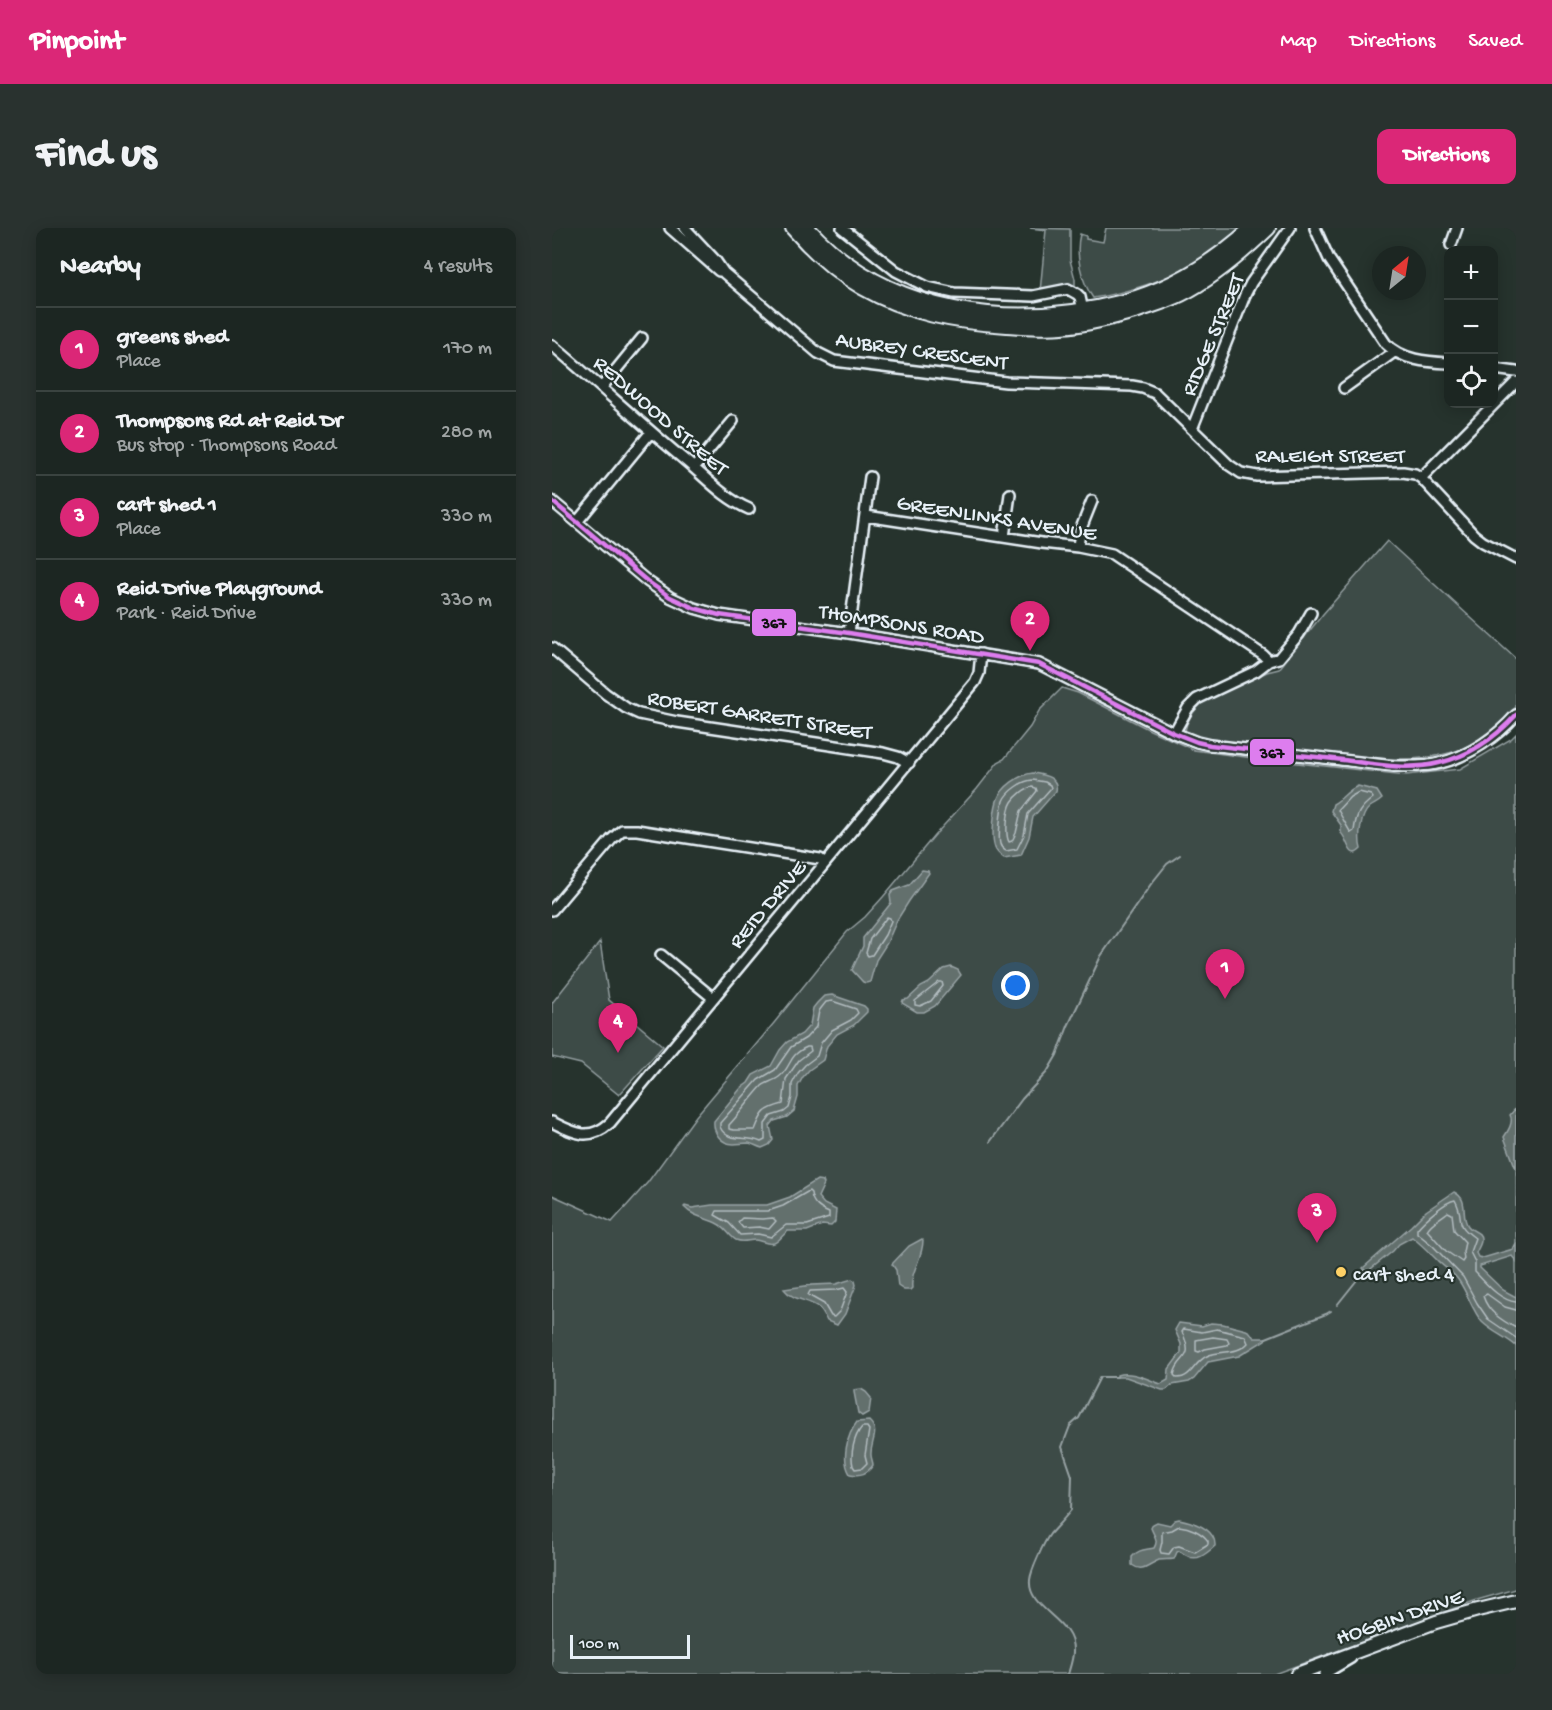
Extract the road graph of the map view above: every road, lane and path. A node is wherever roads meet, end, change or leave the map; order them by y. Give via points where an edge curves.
1 (670, 228) edge
2 (685, 228) edge
3 (793, 228) edge
4 (807, 228) edge
5 (842, 228) edge
6 (1252, 228) edge
7 (1268, 228) edge
8 (1290, 228) edge
9 (1315, 228) edge
10 (1457, 228) edge
11 (1451, 244) dead end
12 (724, 273) junction
13 (1084, 317) junction
14 (642, 338) dead end
15 (552, 345) edge
16 (1394, 352) junction
17 (1444, 363) edge
18 (1498, 370) edge
19 (1516, 372) edge
20 (1516, 382) edge
21 (602, 387) junction
22 (1143, 388) joint
23 (1344, 388) dead end
24 (733, 421) dead end
25 (1192, 429) junction
26 (651, 432) junction
27 (694, 468) junction
28 (870, 477) dead end
29 (1421, 478) junction
30 (1010, 494) dead end
31 (552, 501) edge
32 (1092, 501) dead end
33 (749, 509) dead end
34 (866, 516) junction
35 (577, 522) junction
36 (1004, 537) junction
37 (1078, 547) junction
38 (1516, 560) edge
39 (1311, 613) dead end
40 (849, 633) junction
41 (552, 648) edge
42 (981, 654) junction
43 (1269, 661) junction
44 (1516, 716) edge
45 (1174, 733) junction
46 (909, 763) junction
47 (825, 863) junction
48 (552, 910) edge
49 (661, 955) dead end
50 (713, 998) junction
51 (552, 1122) edge
52 (1516, 1601) edge
53 (1373, 1644) junction
54 (1297, 1674) edge
55 (1324, 1674) edge

1 - 12 street, AUBREY CRESCENT
2 - 12 street, AUBREY CRESCENT
3 - 13 highway via 842,274 902,306 980,323 1046,327
4 - 13 highway via 836,256 865,276 922,302 990,314
5 - 13 street via 896,271 927,287 954,293 1034,296 1068,289 1080,297
6 - 13 highway via 1196,270
7 - 13 highway via 1179,295 1109,318
8 - 25 street, RIDGE STREET via 1245,295
9 - 16 street via 1329,259
10 - 11 street
12 - 22 street, AUBREY CRESCENT via 818,353 834,361 1006,382
14 - 21 street
15 - 21 street, REDWOOD STREET
16 - 17 street
16 - 23 street
18 - 19 street
20 - 29 street
21 - 26 street, REDWOOD STREET
22 - 25 street, RALEIGH STREET via 1155,393
24 - 27 street
25 - 29 street, RALEIGH STREET via 1241,473 1257,476 1403,472
26 - 27 street, REDWOOD STREET
26 - 35 street
27 - 33 street, REDWOOD STREET
28 - 34 street
29 - 38 street, RALEIGH STREET via 1474,535
30 - 36 street
31 - 35 street, THOMPSONS ROAD
32 - 37 street
34 - 36 street, GREENLINKS AVENUE
34 - 40 street
35 - 40 street, THOMPSONS ROAD via 647,581 682,603 719,615
36 - 37 street, GREENLINKS AVENUE
37 - 43 street, GREENLINKS AVENUE via 1112,554
39 - 43 street via 1299,634 1278,658
40 - 42 street, THOMPSONS ROAD
41 - 46 street, ROBERT GARRETT STREET via 606,694 639,714 883,753
42 - 45 street, THOMPSONS ROAD via 1039,664
42 - 46 street, REID DRIVE via 980,673 975,682
43 - 45 street via 1197,699
44 - 45 street, THOMPSONS ROAD via 1476,749 1442,763 1421,766 1210,745
46 - 47 street, REID DRIVE
47 - 48 street via 820,859 622,830
47 - 50 street, REID DRIVE
49 - 50 street
50 - 51 street, REID DRIVE via 602,1130 582,1135
52 - 53 main road, HOGBIN DRIVE
53 - 54 main road, HOGBIN DRIVE
53 - 55 street

